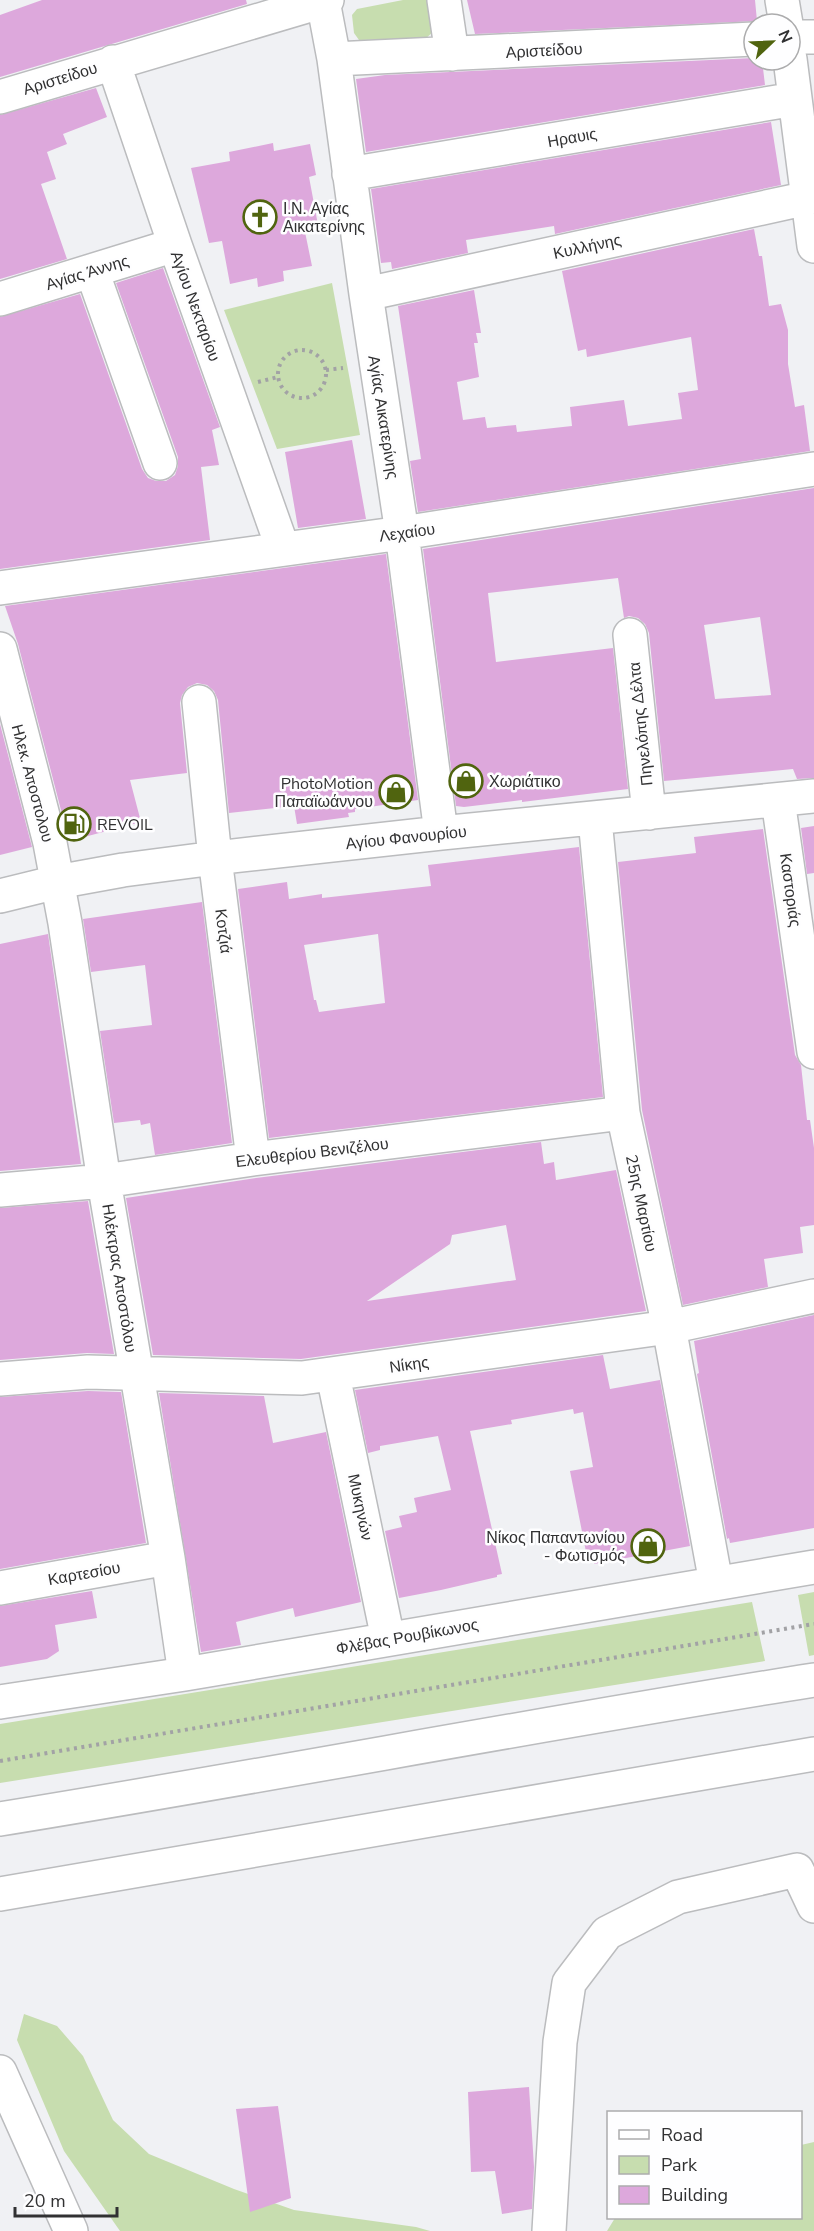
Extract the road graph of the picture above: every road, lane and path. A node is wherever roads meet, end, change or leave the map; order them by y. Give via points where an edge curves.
1 (444, 0) edge
2 (325, 1) edge
3 (742, 40) edge
4 (452, 54) junction
5 (334, 59) junction
6 (113, 62) junction
7 (792, 72) edge
8 (0, 97) edge
9 (795, 99) junction
10 (349, 174) junction
11 (808, 198) junction
12 (175, 245) junction
13 (814, 246) edge
14 (92, 271) junction
15 (366, 294) junction
16 (0, 299) edge
17 (278, 377) joint
18 (160, 464) dead end
19 (814, 469) edge
20 (402, 533) junction
21 (283, 549) junction
22 (0, 588) edge
23 (630, 635) dead end
24 (0, 649) edge
25 (199, 702) dead end
26 (9, 730) edge
27 (814, 796) edge
28 (778, 800) junction
29 (649, 813) junction
30 (595, 819) junction
31 (441, 833) junction
32 (215, 858) junction
33 (57, 882) junction
34 (0, 896) edge
35 (814, 1052) edge
36 (623, 1113) junction
37 (254, 1159) junction
38 (104, 1181) junction
39 (0, 1190) edge
40 (814, 1296) edge
41 (669, 1327) junction
42 (136, 1374) junction
43 (333, 1375) junction
44 (0, 1379) edge
45 (168, 1557) junction
46 (814, 1566) edge
47 (716, 1583) junction
48 (0, 1588) edge
49 (814, 1624) edge
50 (388, 1639) junction
51 (185, 1674) junction
52 (814, 1680) edge
53 (0, 1702) edge
54 (814, 1754) edge
55 (0, 1761) edge
56 (0, 1820) edge
57 (806, 1869) edge
58 (0, 1894) edge
59 (814, 1906) edge
60 (0, 2072) edge
61 (71, 2231) edge
62 (549, 2231) edge

1 - 4 street
2 - 5 street, Αγίας Αικατερίνης
2 - 6 street, Αριστείδου
3 - 4 street, Αριστείδου
4 - 5 street, Αριστείδου
5 - 10 street, Αγίας Αικατερίνης
6 - 8 street, Αριστείδου
6 - 12 street, Αγίου Νεκταρίου
7 - 9 street
9 - 10 street, Ηραυις
9 - 11 street
10 - 15 street, Αγίας Αικατερίνης
11 - 13 street
11 - 15 street, Κυλλήνης
12 - 14 street, Αγίας Άννης
12 - 21 street, Αγίου Νεκταρίου
14 - 16 street, Αγίας Άννης
14 - 18 street
15 - 20 street, Αγίας Αικατερίνης
17 - 17 path via 289,395 300,398 320,390 326,370 322,360 303,349 284,357
19 - 20 street, Λεχαίου
20 - 21 street, Λεχαίου
20 - 31 street, Αγίας Αικατερίνης
21 - 22 street, Λεχαίου
23 - 29 street, Πηνελόπης Δέλτα
24 - 26 street, Ηλεκ. Αποστολου
25 - 32 street, Κοτζιά
26 - 33 street, Ηλεκ. Αποστολου via 50,843
27 - 28 street, Αγίου Φανουρίου
28 - 29 street, Αγίου Φανουρίου
28 - 35 street, Καστοριάς
29 - 30 street, Αγίου Φανουρίου
30 - 31 street, Αγίου Φανουρίου
30 - 36 street, 25ης Μαρτίου
31 - 32 street, Αγίου Φανουρίου
32 - 33 street, Αγίου Φανουρίου
32 - 37 street, Κοτζιά
33 - 34 street, Αγίου Φανουρίου
33 - 38 street, Ηλέκτρας Αποστόλου
36 - 37 street, Ελευθερίου Βενιζέλου
36 - 41 street, 25ης Μαρτίου
37 - 38 street, Ελευθερίου Βενιζέλου
38 - 39 street, Ελευθερίου Βενιζέλου
38 - 42 street, Ηλέκτρας Αποστόλου
40 - 41 street, Νίκης
41 - 43 street, Νίκης
41 - 47 street, 25ης Μαρτίου
42 - 43 street, Νίκης via 302,1378
42 - 44 street, Νίκης via 87,1372
42 - 45 street, Ηλέκτρας Αποστόλου
43 - 50 street, Μυκηνών
45 - 48 street, Καρτεσίου
45 - 51 street, Ηλέκτρας Αποστόλου
46 - 47 street, Φλέβας Ρουβίκωνος
47 - 50 street, Φλέβας Ρουβίκωνος
49 - 55 path
50 - 51 street, Φλέβας Ρουβίκωνος
51 - 53 street, Φλέβας Ρουβίκωνος
52 - 56 street
54 - 58 street
57 - 59 street
57 - 62 street via 678,1897 607,1933 569,1983 560,2042
60 - 61 street

